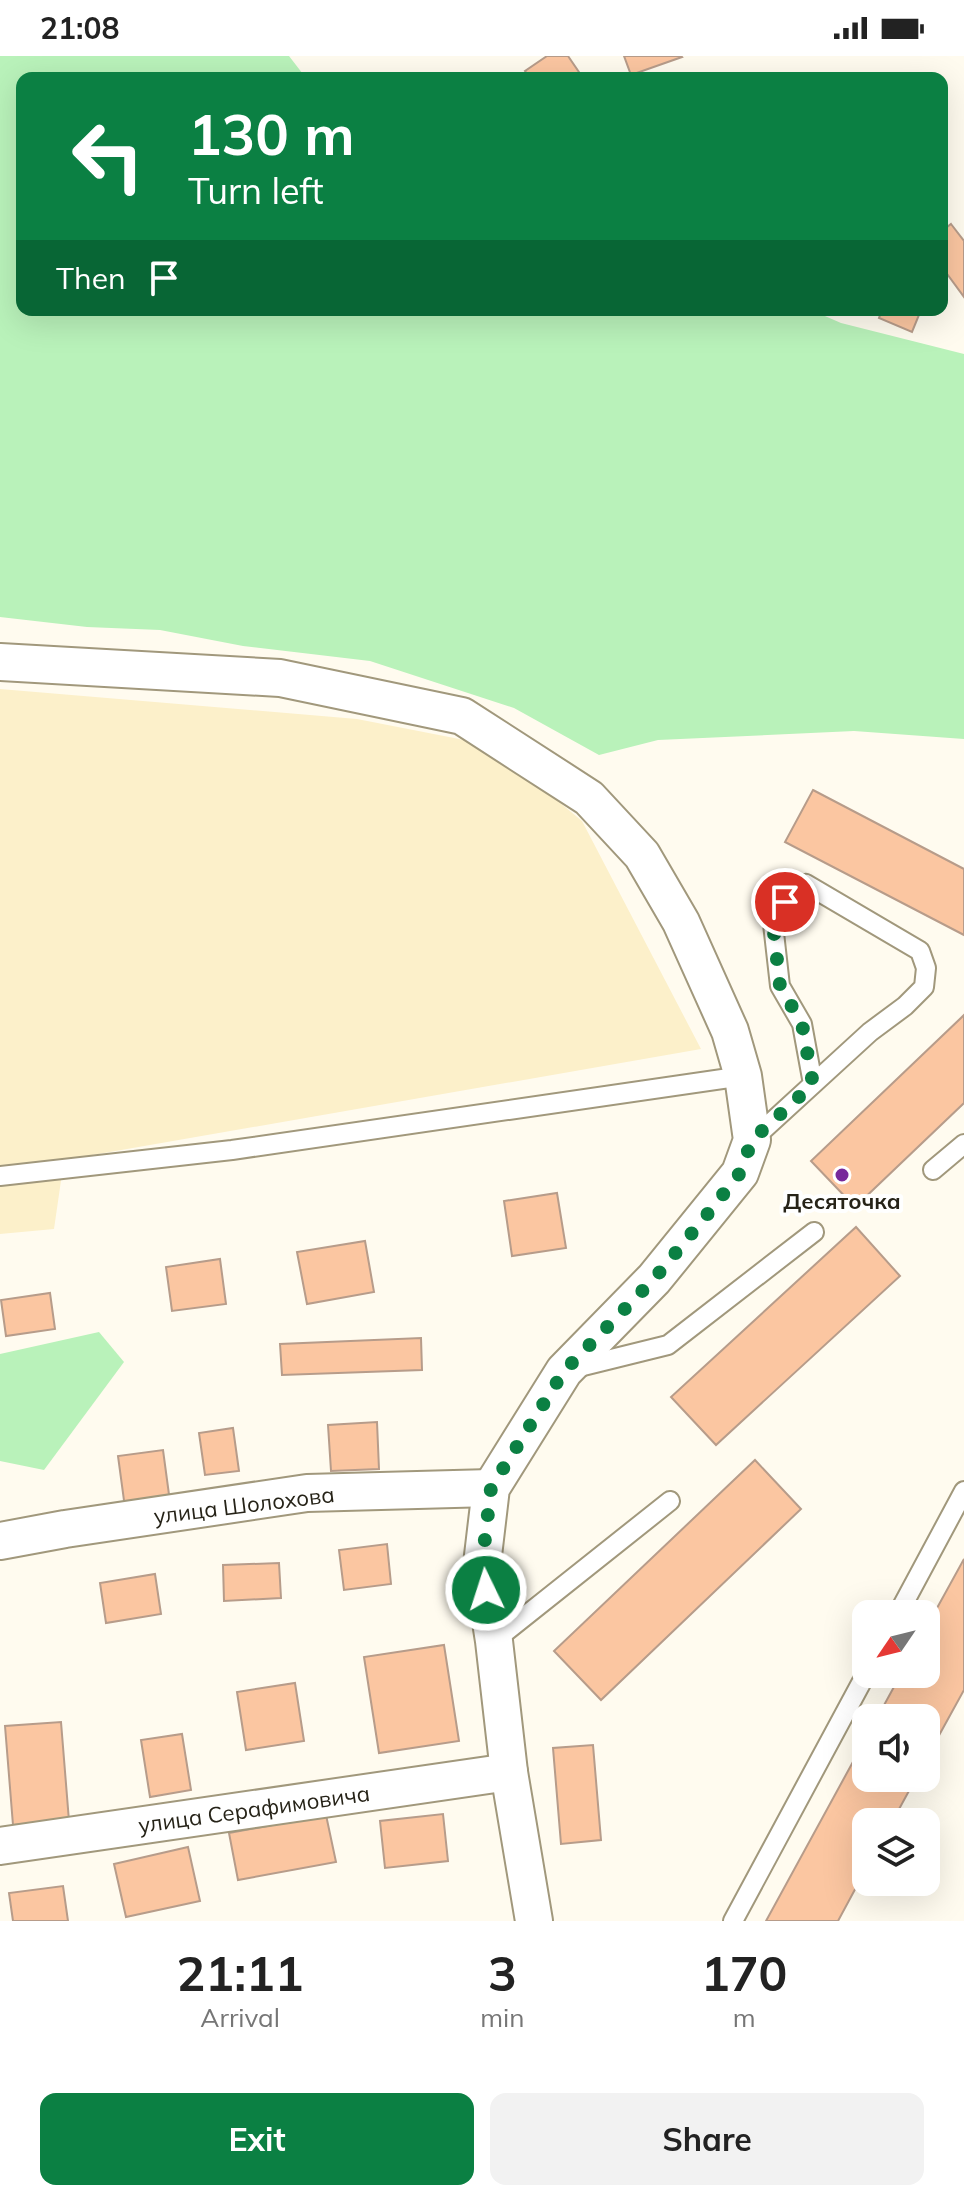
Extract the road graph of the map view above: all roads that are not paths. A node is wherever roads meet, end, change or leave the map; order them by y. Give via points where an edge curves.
1 (0, 662) edge
2 (743, 1076) junction
3 (813, 1084) junction
4 (752, 1140) junction
5 (964, 1144) edge
6 (933, 1170) dead end
7 (0, 1176) edge
8 (814, 1232) dead end
9 (564, 1371) junction
10 (491, 1488) junction
11 (964, 1491) edge
12 (670, 1501) dead end
13 (0, 1541) edge
14 (906, 1600) edge
15 (494, 1641) junction
16 (858, 1688) edge
17 (509, 1772) junction
18 (0, 1846) edge
19 (534, 1921) edge
20 (733, 1921) edge

1 - 2 street via 280,678 462,716 589,798 642,855 681,922 730,1031
2 - 4 street
2 - 7 lane via 232,1150
3 - 3 lane via 802,1024 780,986 773,924 785,902 806,884 920,951 926,968 924,987
3 - 4 lane
4 - 9 street via 740,1173 664,1268
5 - 6 lane
8 - 9 lane via 668,1345
9 - 10 street
10 - 13 street, улица Шолохова via 307,1493
10 - 15 street via 482,1564
11 - 14 lane
12 - 15 lane
15 - 17 street
16 - 20 lane
17 - 18 street, улица Серафимовича
17 - 19 street

